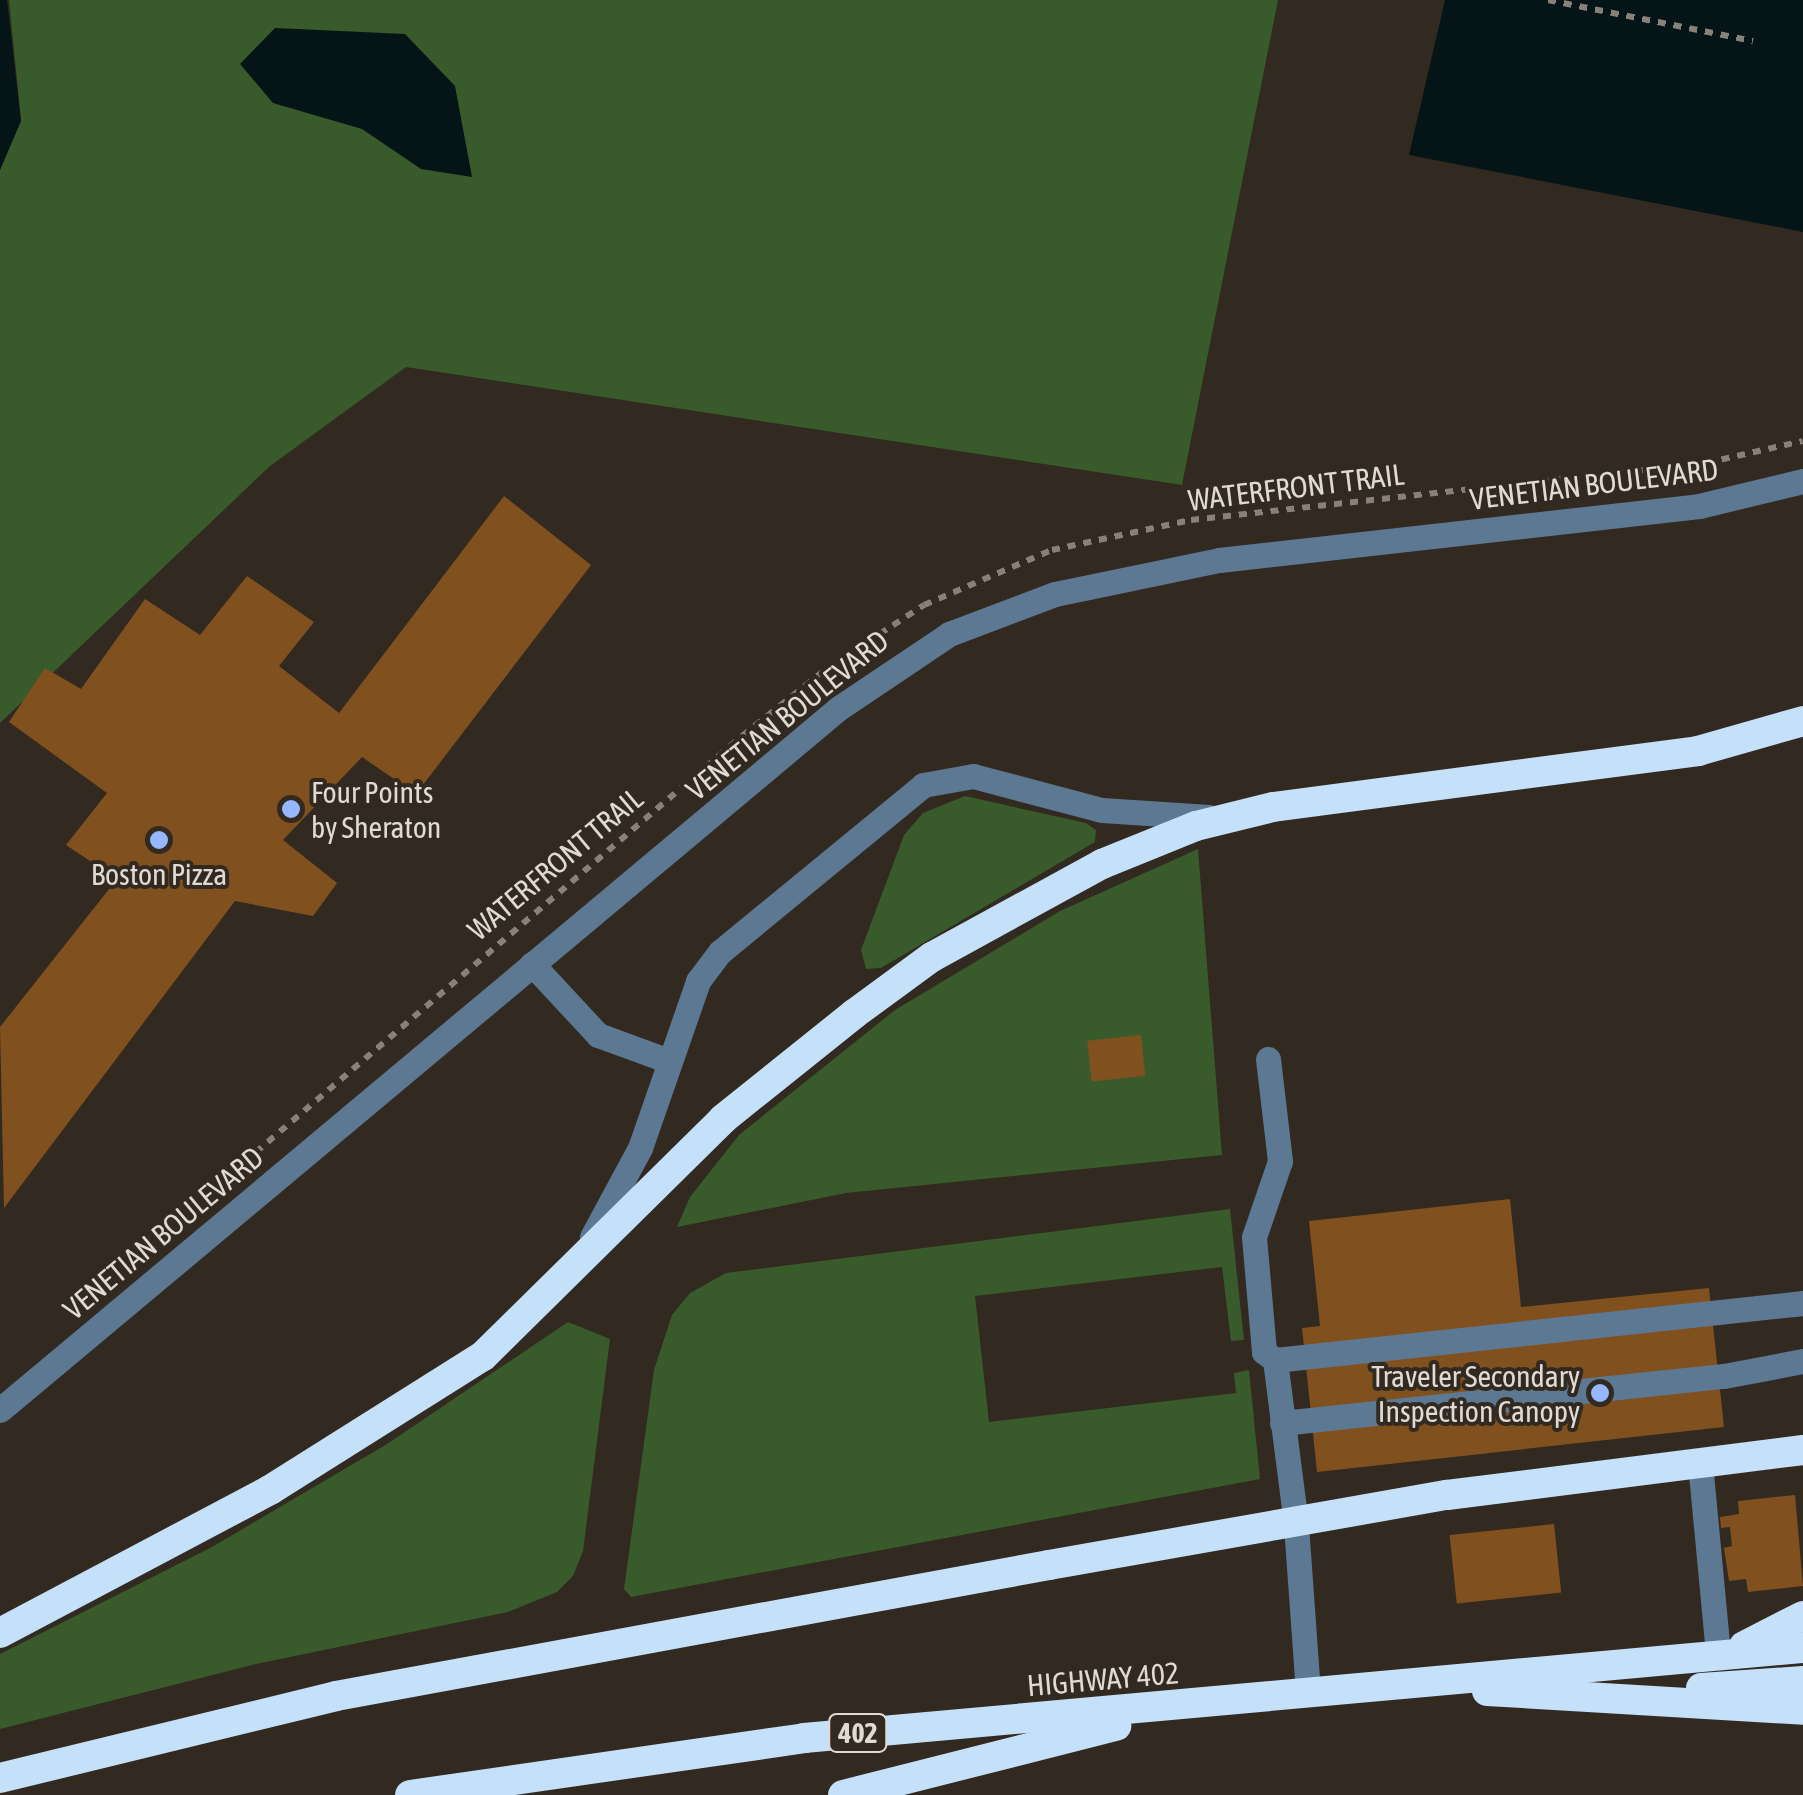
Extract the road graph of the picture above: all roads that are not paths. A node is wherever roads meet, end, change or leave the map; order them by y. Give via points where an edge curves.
1 (1803, 481) edge
2 (1803, 721) edge
3 (1234, 816) junction
4 (532, 964) junction
5 (1268, 1059) dead end
6 (668, 1061) junction
7 (559, 1280) junction
8 (1803, 1303) edge
9 (1275, 1360) junction
10 (1803, 1361) edge
11 (0, 1410) edge
12 (1282, 1423) junction
13 (1803, 1450) edge
14 (1700, 1463) junction
15 (1296, 1526) junction
16 (1803, 1619) edge
17 (0, 1632) edge
18 (1803, 1648) edge
19 (1718, 1654) junction
20 (1803, 1680) edge
21 (1389, 1686) junction
22 (1308, 1694) junction
23 (1583, 1697) junction
24 (1170, 1709) junction
25 (1803, 1710) edge
26 (2, 1777) edge
27 (410, 1795) edge
28 (843, 1795) edge

1 - 4 street, VENETIAN BOULEVARD via 1699,506 1219,560 1005,609 949,634 839,708
2 - 3 highway via 1698,751
3 - 6 street via 1102,810 973,776 922,785 720,952 698,981
3 - 7 highway via 1102,864 932,957 723,1119
4 - 6 street via 598,1035
4 - 11 street, VENETIAN BOULEVARD
5 - 9 street via 1280,1162 1254,1237 1264,1352
6 - 7 street via 624,1183
7 - 17 highway via 483,1356 406,1408 270,1490
8 - 9 street
9 - 12 street
10 - 12 street via 1724,1376
12 - 15 street
13 - 14 highway
14 - 15 highway via 1448,1496
14 - 19 street
15 - 22 street
15 - 26 highway via 336,1696
16 - 19 highway
18 - 19 highway, HIGHWAY 402 / 402
19 - 21 highway, HIGHWAY 402 / 402
20 - 23 highway
21 - 22 highway, HIGHWAY 402 / 402
21 - 23 highway
22 - 24 highway, HIGHWAY 402 / 402
23 - 25 highway
24 - 27 highway, HIGHWAY 402 / 402 via 804,1738
24 - 28 highway via 1049,1747

